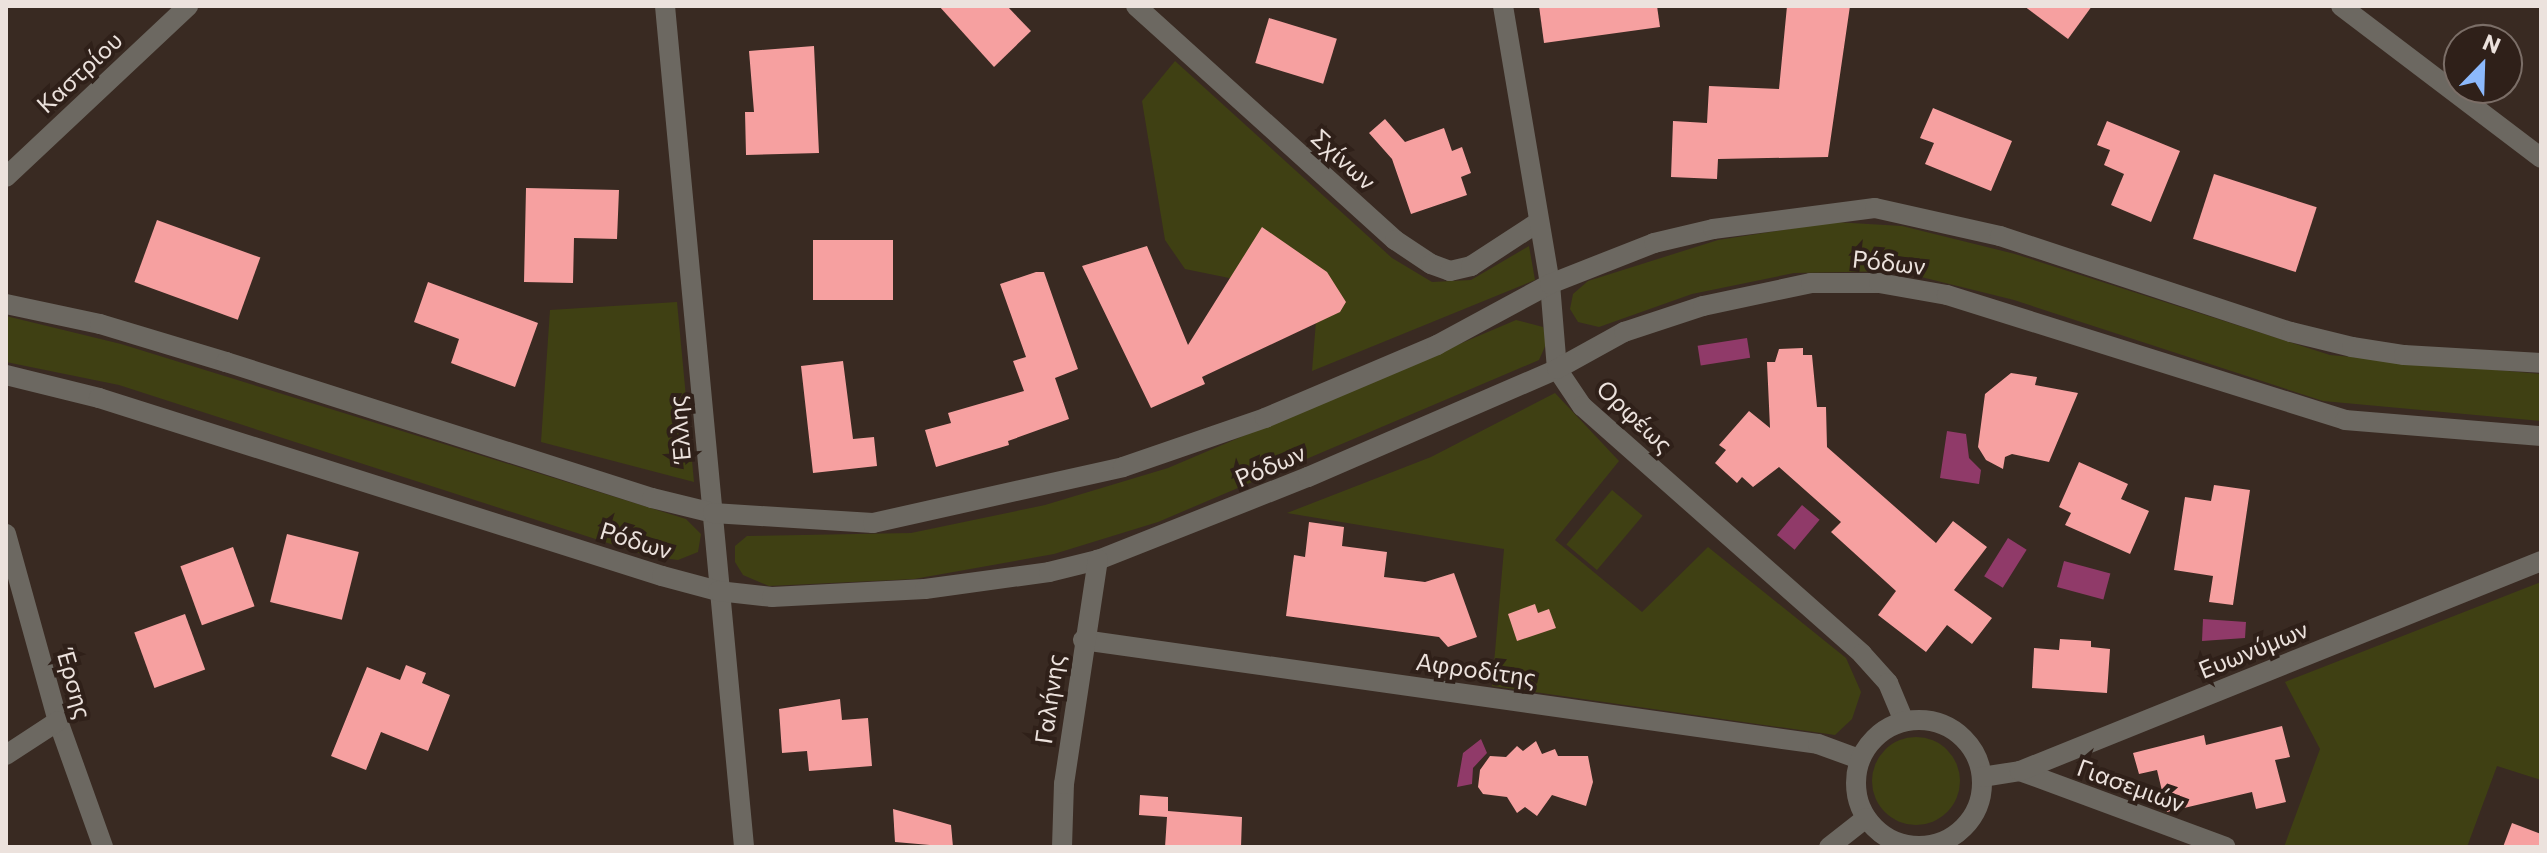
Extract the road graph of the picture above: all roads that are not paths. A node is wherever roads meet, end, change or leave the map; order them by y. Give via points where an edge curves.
1 (188, 6) edge
2 (665, 6) edge
3 (1136, 6) edge
4 (1503, 6) edge
5 (2341, 6) edge
6 (2541, 158) edge
7 (6, 177) edge
8 (1537, 223) junction
9 (1550, 284) junction
10 (6, 304) edge
11 (2541, 363) edge
12 (1557, 369) junction
13 (6, 375) edge
14 (2541, 436) edge
15 (713, 513) junction
16 (6, 534) edge
17 (1098, 560) junction
18 (2541, 561) edge
19 (718, 591) junction
20 (1083, 640) junction
21 (58, 721) junction
22 (1904, 721) junction
23 (6, 755) edge
24 (1859, 759) junction
25 (2020, 771) junction
26 (1982, 777) junction
27 (1866, 818) junction
28 (1952, 842) edge
29 (103, 847) edge
30 (744, 847) edge
31 (1062, 847) edge
32 (1829, 847) edge
33 (2225, 847) edge

1 - 7 street, Καστρίου
2 - 15 street, Έλλης
3 - 8 street, Σχίνων via 1395,240 1431,264 1450,271 1471,266
4 - 8 street, Ορφέως
5 - 6 street
8 - 9 street, Ορφέως
9 - 11 street, Ρόδων via 1654,243 1713,229 1875,208 2000,236 2291,332 2352,347
9 - 12 street, Ορφέως
9 - 15 street, Ρόδων via 1437,345 1265,418 1123,467 873,523
10 - 15 street, Ρόδων via 100,324
12 - 14 street, Ρόδων via 1624,332 1703,306 1811,283 1879,283 1947,295 2345,420
12 - 17 street, Ρόδων
12 - 22 street, Ορφέως via 1582,406 1862,654 1888,683
13 - 19 street, Ρόδων via 114,402
15 - 19 street, Έλλης
16 - 21 street, Έρσης
17 - 19 street, Ρόδων via 909,591 829,597
17 - 20 street, Γαλήνης
18 - 25 street, Ευωνύμων
19 - 30 street, Έλλης
20 - 24 street, Αφροδίτης via 1818,744
20 - 31 street, Γαλήνης via 1064,784
21 - 23 street
21 - 29 street, Έρσης
22 - 24 street via 1877,735
22 - 26 street via 1940,723 1956,731 1978,759
24 - 27 street via 1856,789
25 - 26 street, Ευωνύμων
25 - 33 street, Γιασεμιών
26 - 28 street via 1978,808
27 - 28 street via 1887,837 1914,846
27 - 32 street

